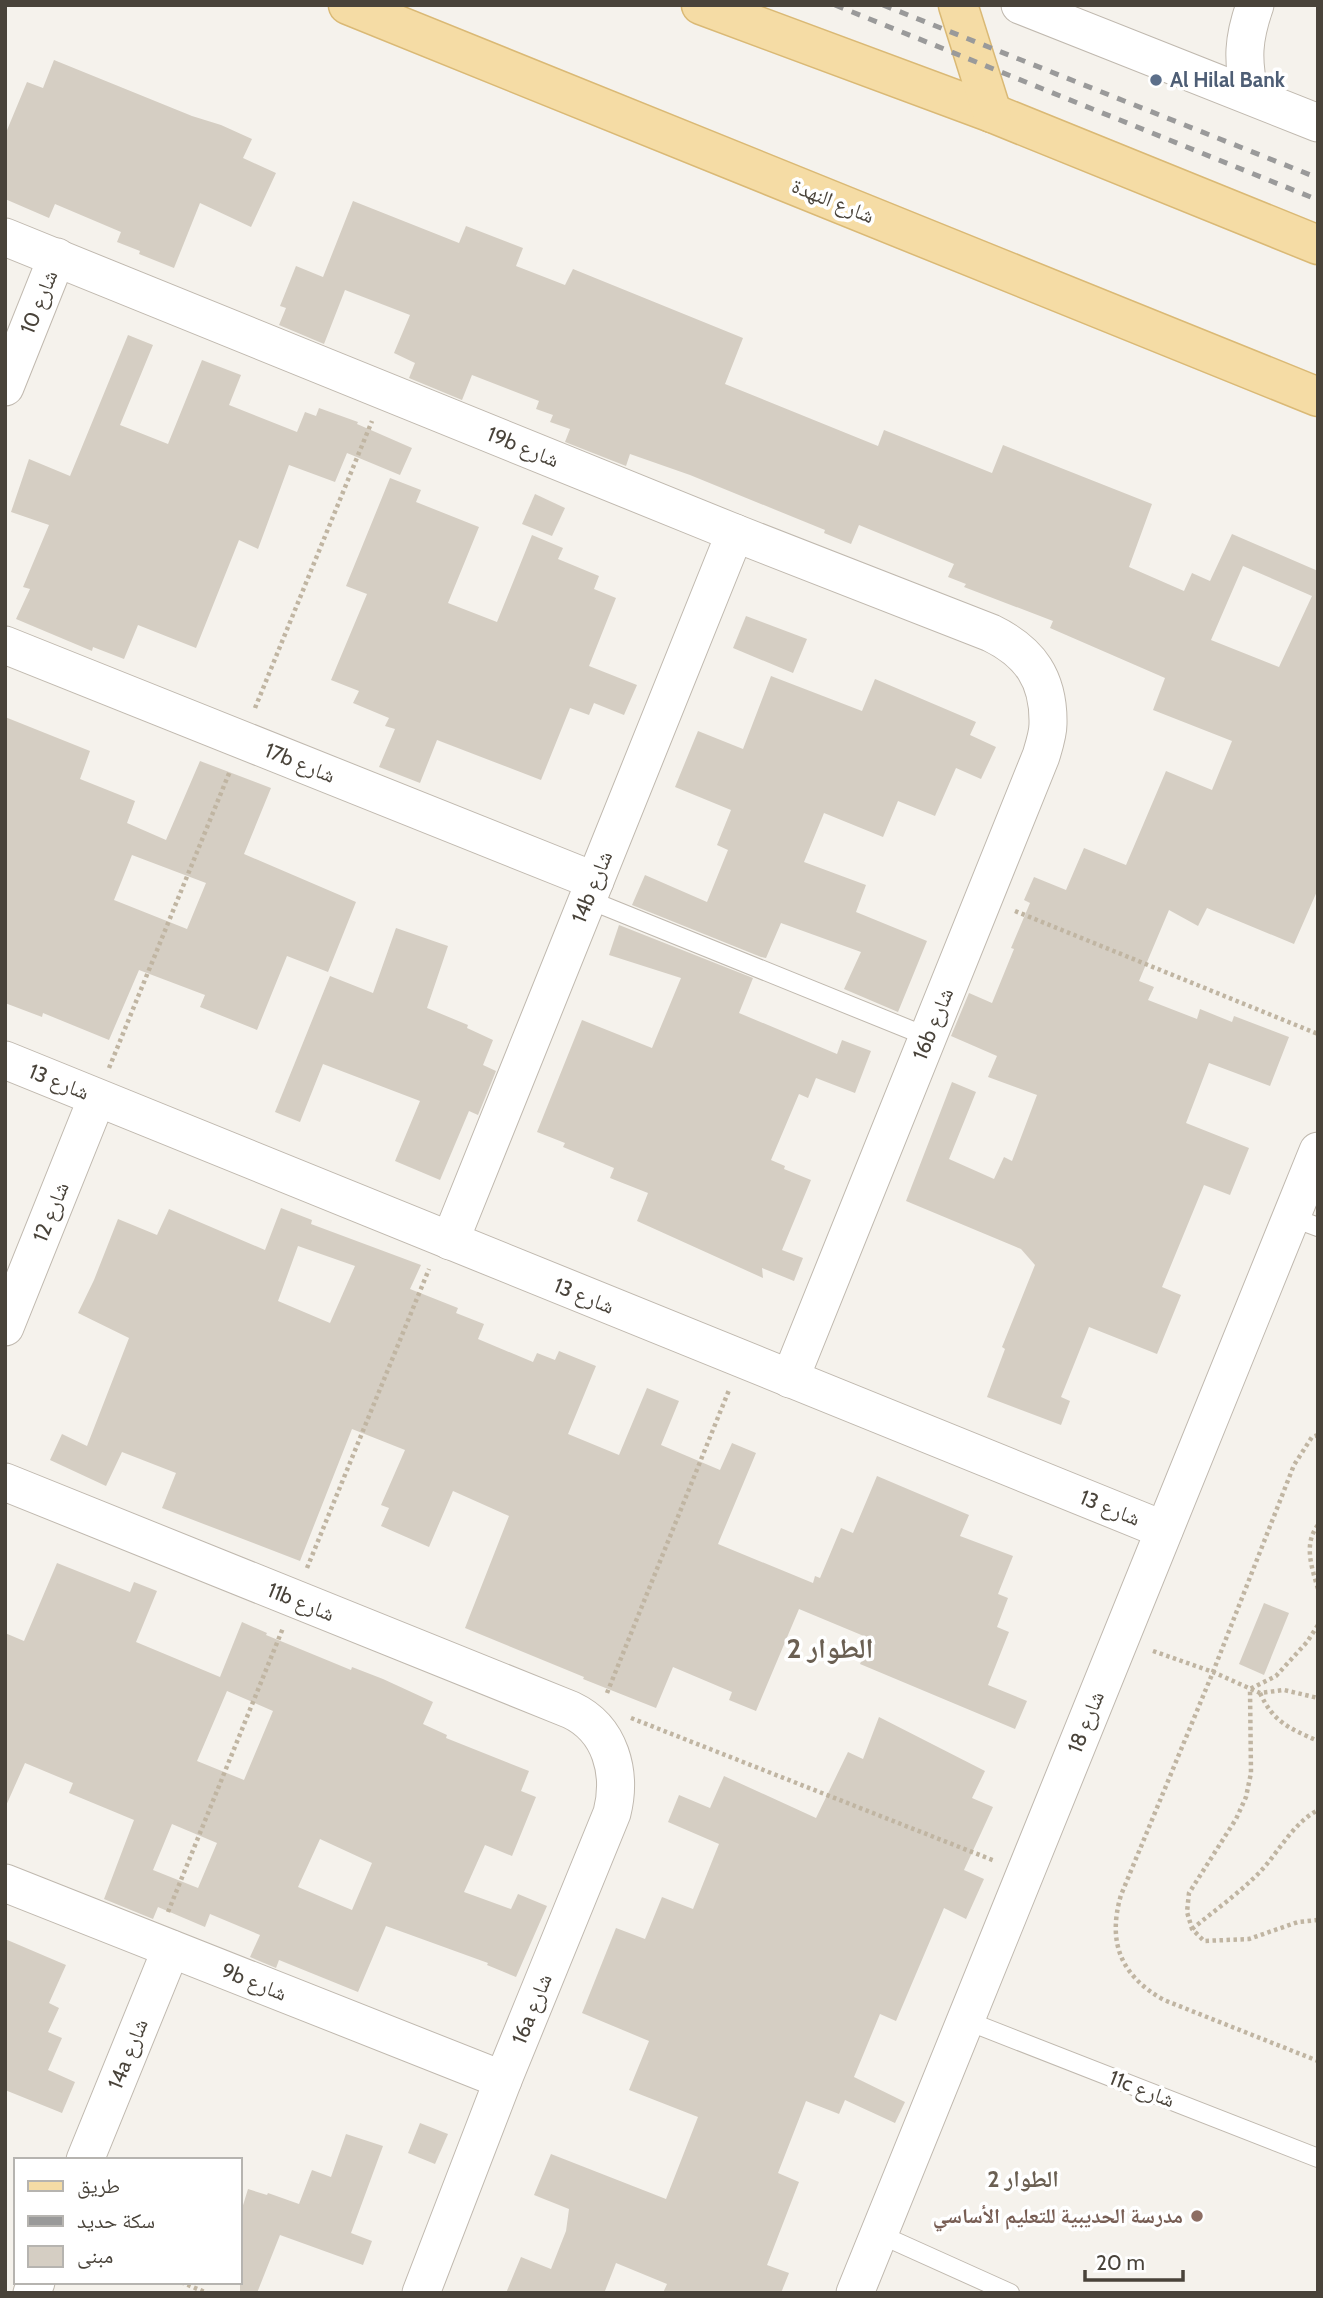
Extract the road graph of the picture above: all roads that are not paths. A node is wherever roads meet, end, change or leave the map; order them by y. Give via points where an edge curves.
1 (348, 5) edge
2 (701, 5) edge
3 (958, 5) edge
4 (1020, 5) edge
5 (1255, 5) edge
6 (1250, 95) junction
7 (992, 113) junction
8 (1318, 123) edge
9 (5, 237) edge
10 (1318, 246) edge
11 (57, 257) junction
12 (5, 387) edge
13 (1318, 397) edge
14 (735, 533) junction
15 (5, 645) edge
16 (1035, 666) joint
17 (591, 890) junction
18 (928, 1037) junction
19 (5, 1060) edge
20 (97, 1098) junction
21 (1318, 1151) edge
22 (1304, 1222) edge
23 (450, 1241) junction
24 (5, 1326) edge
25 (790, 1378) junction
26 (5, 1482) edge
27 (1164, 1530) junction
28 (598, 1716) joint
29 (5, 1883) edge
30 (171, 1949) junction
31 (965, 2020) junction
32 (503, 2080) junction
33 (86, 2158) edge
34 (1318, 2158) edge
35 (879, 2234) junction
36 (421, 2293) edge
37 (855, 2293) edge
38 (1010, 2293) edge

1 - 13 main road, شارع النهدة
2 - 7 main road
3 - 7 main road
4 - 6 street
5 - 6 street via 1244,49
6 - 8 street
7 - 10 main road
9 - 11 street, 19b شارع
11 - 12 street, شارع 10
11 - 14 street, 19b شارع
14 - 16 street, 19b شارع via 991,633 1019,649
14 - 17 street, 14b شارع
15 - 17 street, 17b شارع
16 - 18 street, 16b شارع via 1045,694 1048,726 1041,756
17 - 18 lane
17 - 23 street, 14b شارع
18 - 25 street, 16b شارع
19 - 20 street, شارع 13
20 - 23 street, شارع 13
20 - 24 street, شارع 12
21 - 22 street, شارع 18
22 - 27 street, شارع 18
23 - 25 street, شارع 13
25 - 27 street, شارع 13
26 - 28 street, 11b شارع via 587,1718
27 - 31 street, شارع 18
28 - 32 street, 16a شارع via 613,1758 617,1796
29 - 30 street, 9b شارع
30 - 32 street, 9b شارع
30 - 33 street, 14a شارع
31 - 34 lane, 11c شارع
31 - 35 street, شارع 18
32 - 36 street, 16a شارع
35 - 37 street, شارع 18
35 - 38 lane

